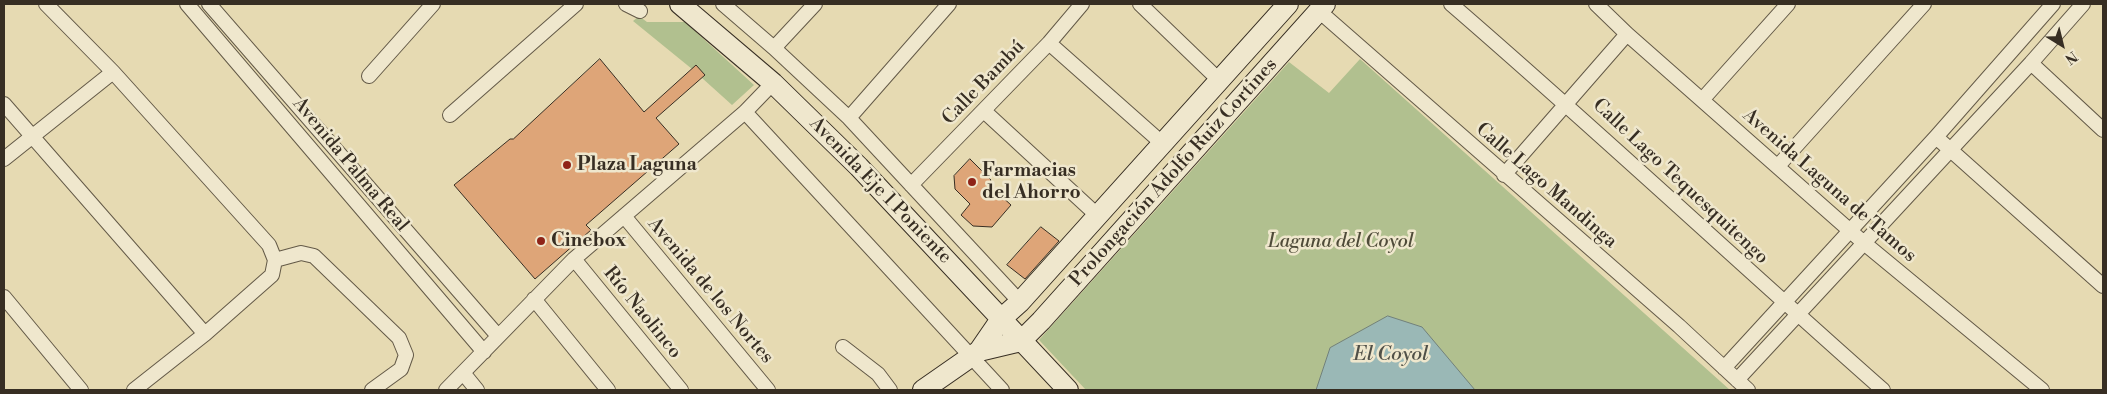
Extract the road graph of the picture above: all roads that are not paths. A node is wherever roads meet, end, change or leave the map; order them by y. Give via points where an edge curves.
1 (46, 4) edge
2 (187, 4) edge
3 (433, 4) edge
4 (576, 4) edge
5 (626, 4) edge
6 (722, 4) edge
7 (815, 4) edge
8 (949, 4) edge
9 (1082, 4) edge
10 (1140, 4) edge
11 (1287, 4) edge
12 (1451, 4) edge
13 (1596, 4) edge
14 (1924, 4) edge
15 (2052, 4) edge
16 (2082, 4) edge
17 (210, 5) edge
18 (1785, 5) edge
19 (688, 6) edge
20 (1322, 7) edge
21 (640, 11) dead end
22 (200, 18) junction
23 (1627, 34) junction
24 (1049, 43) junction
25 (774, 48) junction
26 (2031, 63) junction
27 (113, 72) junction
28 (369, 76) dead end
29 (1220, 81) junction
30 (773, 83) junction
31 (1206, 97) junction
32 (1702, 100) junction
33 (1566, 103) junction
34 (4, 104) edge
35 (984, 111) junction
36 (745, 112) junction
37 (450, 115) dead end
38 (1226, 115) junction
39 (848, 118) junction
40 (2102, 126) edge
41 (32, 136) junction
42 (1936, 137) junction
43 (1163, 144) junction
44 (1951, 149) junction
45 (4, 159) edge
46 (1778, 166) junction
47 (1504, 175) junction
48 (359, 176) junction
49 (911, 185) junction
50 (346, 188) junction
51 (1102, 212) junction
52 (624, 216) junction
53 (1129, 223) junction
54 (1850, 230) junction
55 (1864, 243) junction
56 (275, 260) junction
57 (574, 260) junction
58 (2103, 286) edge
59 (4, 297) edge
60 (534, 299) junction
61 (1020, 302) junction
62 (1783, 302) junction
63 (1797, 314) junction
64 (1001, 319) junction
65 (205, 334) junction
66 (498, 336) junction
67 (1021, 340) junction
68 (843, 347) dead end
69 (484, 352) junction
70 (974, 354) junction
71 (1724, 368) junction
72 (464, 374) junction
73 (1737, 380) junction
74 (81, 390) edge
75 (134, 390) edge
76 (372, 390) edge
77 (446, 390) edge
78 (477, 390) edge
79 (608, 390) edge
80 (681, 390) edge
81 (768, 390) edge
82 (890, 390) edge
83 (923, 390) edge
84 (1002, 390) edge
85 (1068, 390) edge
86 (1748, 390) edge
87 (1883, 390) edge
88 (2042, 390) edge

1 - 27 street
2 - 22 street, Avenida Palma Real
3 - 28 street
4 - 37 street
5 - 21 street
6 - 25 street, Avenida Eje 1 Poniente
7 - 25 street
8 - 39 street
9 - 24 street, Calle Bambú
10 - 29 street
11 - 29 street, Prolongación Adolfo Ruiz Cortines
12 - 33 street, Calle Lago Tequesquitengo
13 - 23 street, Avenida Laguna de Tamos
14 - 46 street
15 - 42 street
16 - 26 street
17 - 22 street
17 - 48 street
18 - 32 street
19 - 30 street, Avenida Eje 1 Poniente
20 - 38 street, Prolongación Adolfo Ruiz Cortines
20 - 47 street, Calle Lago Mandinga
22 - 50 street, Avenida Palma Real
23 - 32 street, Avenida Laguna de Tamos
23 - 33 street
24 - 35 street, Calle Bambú
24 - 43 street
25 - 39 street, Avenida Eje 1 Poniente
26 - 40 street
26 - 44 street
27 - 41 street
27 - 56 street via 269,245
29 - 31 street, Prolongación Adolfo Ruiz Cortines
30 - 36 street
30 - 64 street, Avenida Eje 1 Poniente via 860,167
31 - 38 street
31 - 43 street, Prolongación Adolfo Ruiz Cortines
32 - 46 street, Avenida Laguna de Tamos
33 - 47 street
33 - 62 street, Calle Lago Tequesquitengo
34 - 41 street
35 - 49 street, Calle Bambú
35 - 51 street
36 - 52 street
36 - 70 street
38 - 53 street, Prolongación Adolfo Ruiz Cortines
39 - 49 street, Avenida Eje 1 Poniente
41 - 45 street
41 - 65 street
42 - 44 street
42 - 54 street
43 - 51 street, Prolongación Adolfo Ruiz Cortines
44 - 55 street
44 - 58 street
46 - 54 street, Avenida Laguna de Tamos
47 - 71 street, Calle Lago Mandinga
48 - 50 street
48 - 66 street
49 - 61 street, Avenida Eje 1 Poniente
50 - 69 street, Avenida Palma Real
51 - 53 street
51 - 61 street, Prolongación Adolfo Ruiz Cortines
52 - 57 street
52 - 81 street, Avenida de los Nortes
53 - 67 street, Prolongación Adolfo Ruiz Cortines
54 - 55 street, Avenida Laguna de Tamos
54 - 62 street
55 - 63 street
55 - 88 street, Avenida Laguna de Tamos
56 - 65 street via 272,275
56 - 76 street via 301,253 314,256 399,338 406,355 401,368
57 - 60 street
57 - 80 street, Río Naolinco
59 - 74 street
60 - 66 street
60 - 79 street
61 - 64 street, Prolongación Adolfo Ruiz Cortines
62 - 63 street, Calle Lago Tequesquitengo
62 - 71 street
63 - 73 street
63 - 87 street, Calle Lago Tequesquitengo
64 - 67 street, Avenida Eje 1 Poniente
64 - 70 street, Prolongación Adolfo Ruiz Cortines
65 - 75 street
66 - 69 street
67 - 70 street
67 - 85 street, Avenida Eje 1 Poniente
68 - 82 street via 878,374
69 - 72 street
70 - 83 street
70 - 84 street
71 - 73 street, Calle Lago Mandinga
72 - 77 street
72 - 78 street
73 - 86 street, Calle Lago Mandinga

